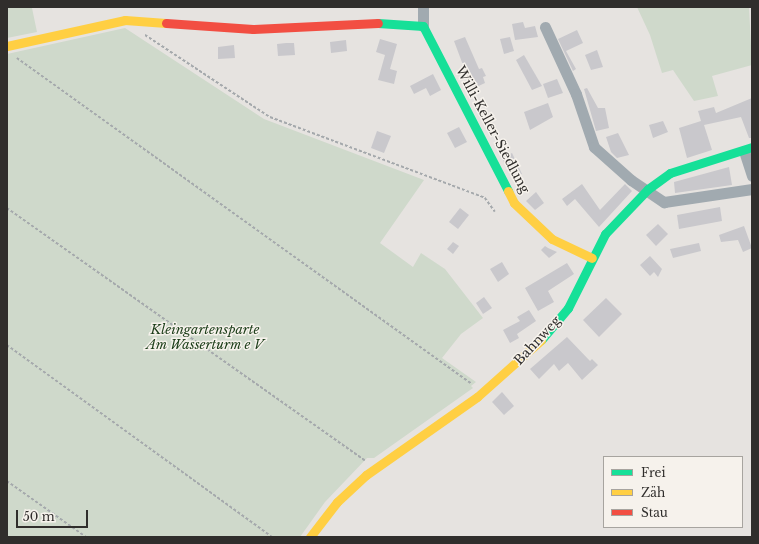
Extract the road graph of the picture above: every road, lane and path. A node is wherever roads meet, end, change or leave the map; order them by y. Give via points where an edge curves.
1 (423, 7) edge
2 (423, 26) junction
3 (545, 27) dead end
4 (144, 34) dead end
5 (9, 50) edge
6 (748, 149) edge
7 (752, 176) edge
8 (648, 189) junction
9 (752, 189) edge
10 (7, 208) edge
11 (495, 212) dead end
12 (592, 258) junction
13 (7, 345) edge
14 (482, 393) junction
15 (373, 469) junction
16 (7, 481) edge
17 (86, 537) edge
18 (272, 537) edge
19 (310, 537) edge

1 - 2 street, Willi-Keller-Siedlung
2 - 5 street via 395,22 253,29 125,20
2 - 12 street, Willi-Keller-Siedlung via 514,203 552,239
3 - 8 street via 576,94 594,147 630,180
4 - 11 path via 270,117 485,198
5 - 14 path
6 - 7 street
6 - 8 street, Bahnweg via 670,173
8 - 9 street via 664,202
8 - 12 street, Bahnweg via 605,234
10 - 15 path
12 - 14 street, Bahnweg via 574,297 558,321 530,351
13 - 18 path
14 - 15 street, Bahnweg
15 - 19 street, Bahnweg via 337,502
16 - 17 path

